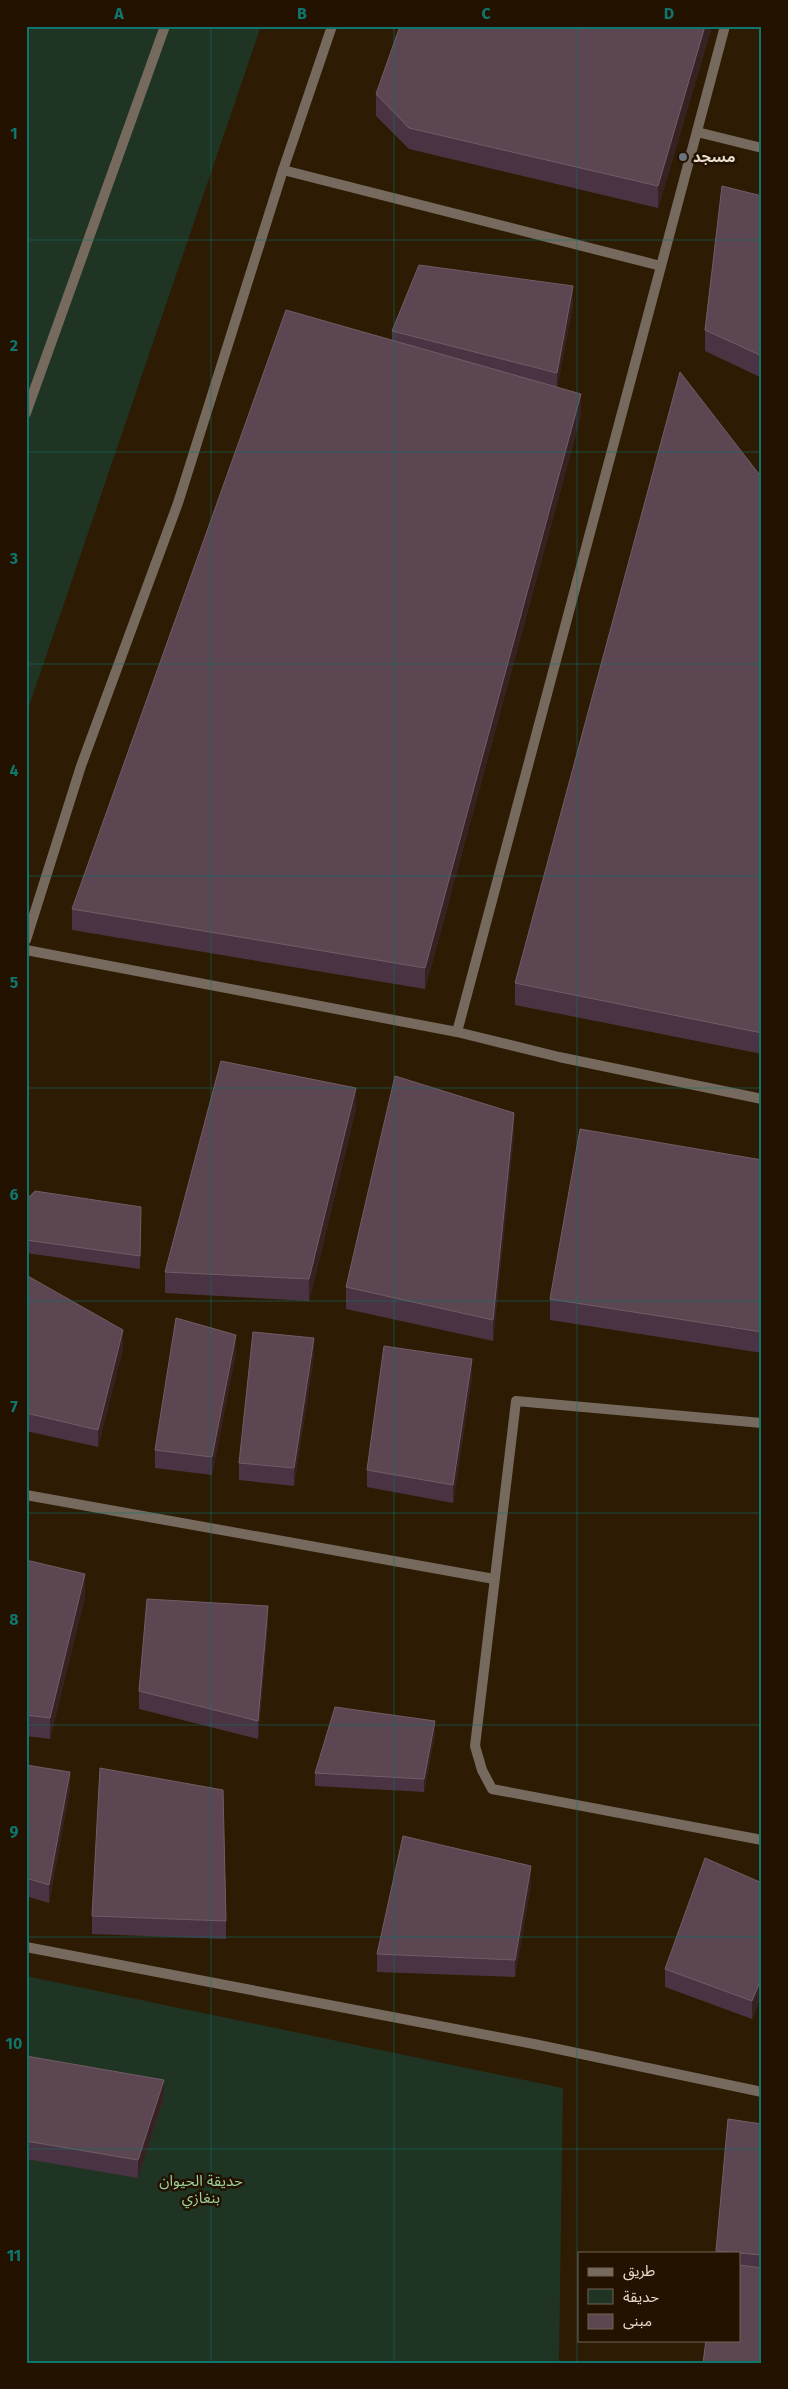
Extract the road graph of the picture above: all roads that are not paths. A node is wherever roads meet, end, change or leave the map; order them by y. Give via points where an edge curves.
1 (165, 26) edge
2 (332, 26) edge
3 (724, 26) edge
4 (697, 132) junction
5 (762, 148) edge
6 (284, 170) junction
7 (661, 266) junction
8 (26, 413) edge
9 (26, 940) edge
10 (26, 950) edge
11 (457, 1032) junction
12 (762, 1099) edge
13 (762, 1423) edge
14 (26, 1495) edge
15 (494, 1579) junction
16 (762, 1840) edge
17 (26, 1948) edge
18 (762, 2092) edge

1 - 8 street
2 - 6 street
3 - 4 street
4 - 5 street
4 - 7 street
6 - 7 street
6 - 9 street via 178,503 81,766
7 - 11 street
10 - 11 street
11 - 12 street via 559,1057
13 - 15 street via 516,1401
14 - 15 street
15 - 16 street via 475,1746 492,1789
17 - 18 street via 534,2044

